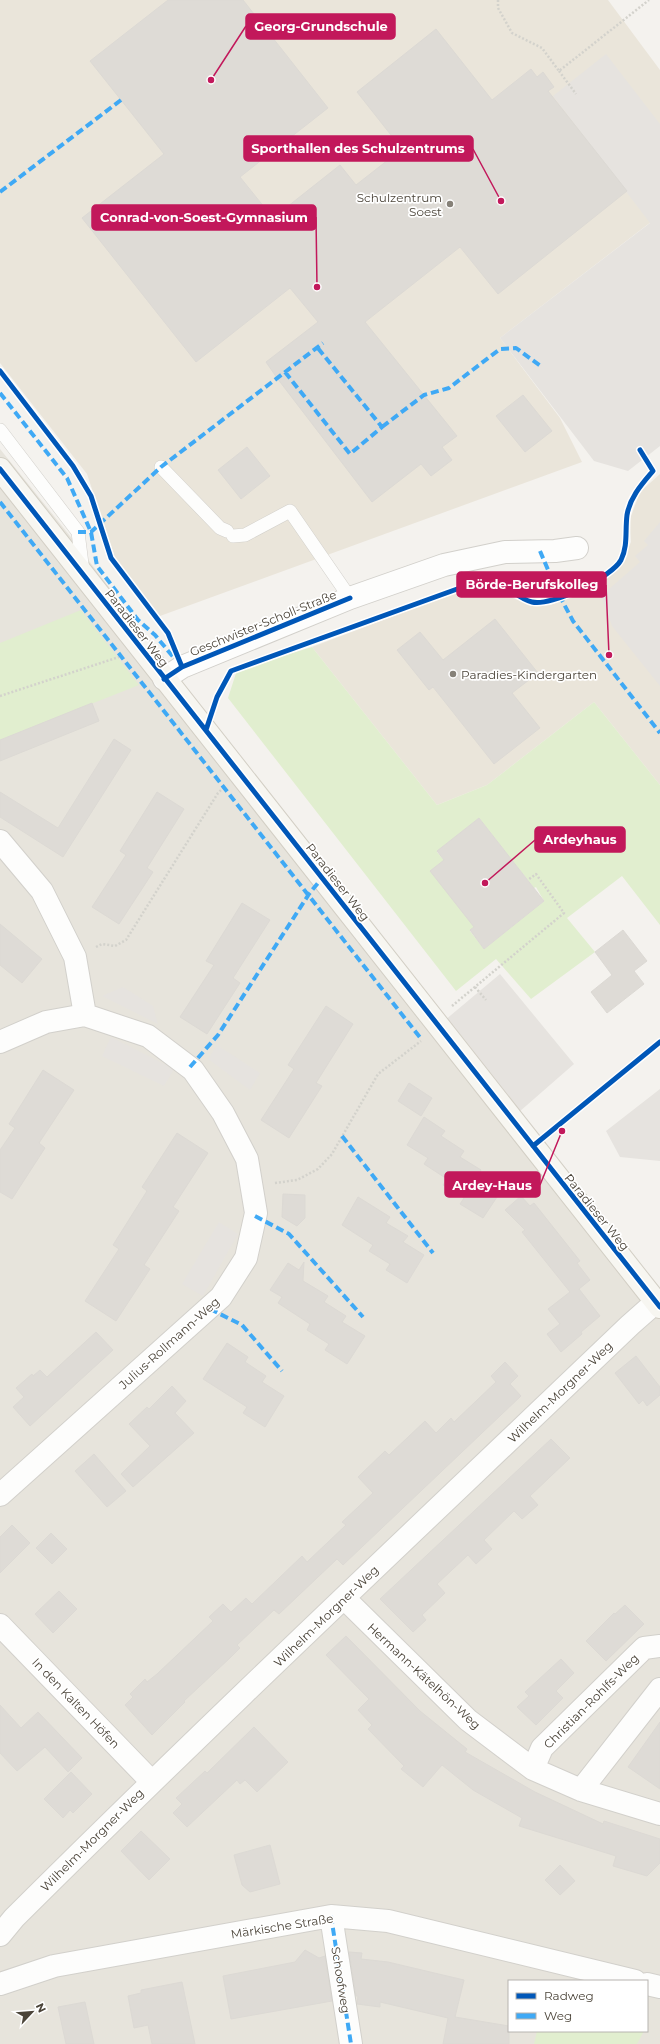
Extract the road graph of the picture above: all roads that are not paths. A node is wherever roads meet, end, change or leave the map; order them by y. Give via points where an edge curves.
1 (0, 430) edge
2 (161, 467) dead end
3 (0, 469) edge
4 (577, 548) dead end
5 (84, 576) junction
6 (350, 598) junction
7 (164, 679) junction
8 (0, 841) edge
9 (85, 1015) junction
10 (0, 1042) edge
11 (658, 1305) edge
12 (0, 1495) edge
13 (344, 1599) junction
14 (0, 1625) edge
15 (660, 1646) edge
16 (660, 1689) edge
17 (533, 1769) junction
18 (151, 1782) junction
19 (581, 1790) junction
20 (660, 1814) edge
21 (331, 1916) junction
22 (0, 1935) edge
23 (631, 1980) edge
24 (0, 1984) edge
25 (648, 1984) edge
26 (660, 1987) edge
27 (351, 2044) edge

1 - 5 lane via 78,532
2 - 6 lane via 220,528 230,533 245,535 290,511
3 - 5 street, Paradieser Weg
4 - 6 street, Geschwister-Scholl-Straße via 505,552 444,565
5 - 7 street, Paradieser Weg
6 - 7 street, Geschwister-Scholl-Straße via 182,667
7 - 11 street, Paradieser Weg
8 - 9 street via 42,891 75,958
9 - 10 street, Julius-Rollmann-Weg via 46,1022
9 - 12 street, Julius-Rollmann-Weg via 148,1036 193,1070 223,1113 246,1159 256,1213 246,1258 221,1297
11 - 13 street, Wilhelm-Morgner-Weg via 630,1325
13 - 17 street, Hermann-Kätelhön-Weg via 468,1720
13 - 18 street, Wilhelm-Morgner-Weg
14 - 18 street, In den Kalten Höfen
15 - 17 street, Christian-Rohlfs-Weg via 644,1648 542,1748
16 - 19 street
17 - 19 street, Hermann-Kätelhön-Weg
18 - 22 street, Wilhelm-Morgner-Weg
19 - 20 street, Hermann-Kätelhön-Weg
21 - 23 street, Märkische Straße via 388,1921
21 - 24 street, Märkische Straße via 54,1966
21 - 27 street, Schoofweg
25 - 26 street

